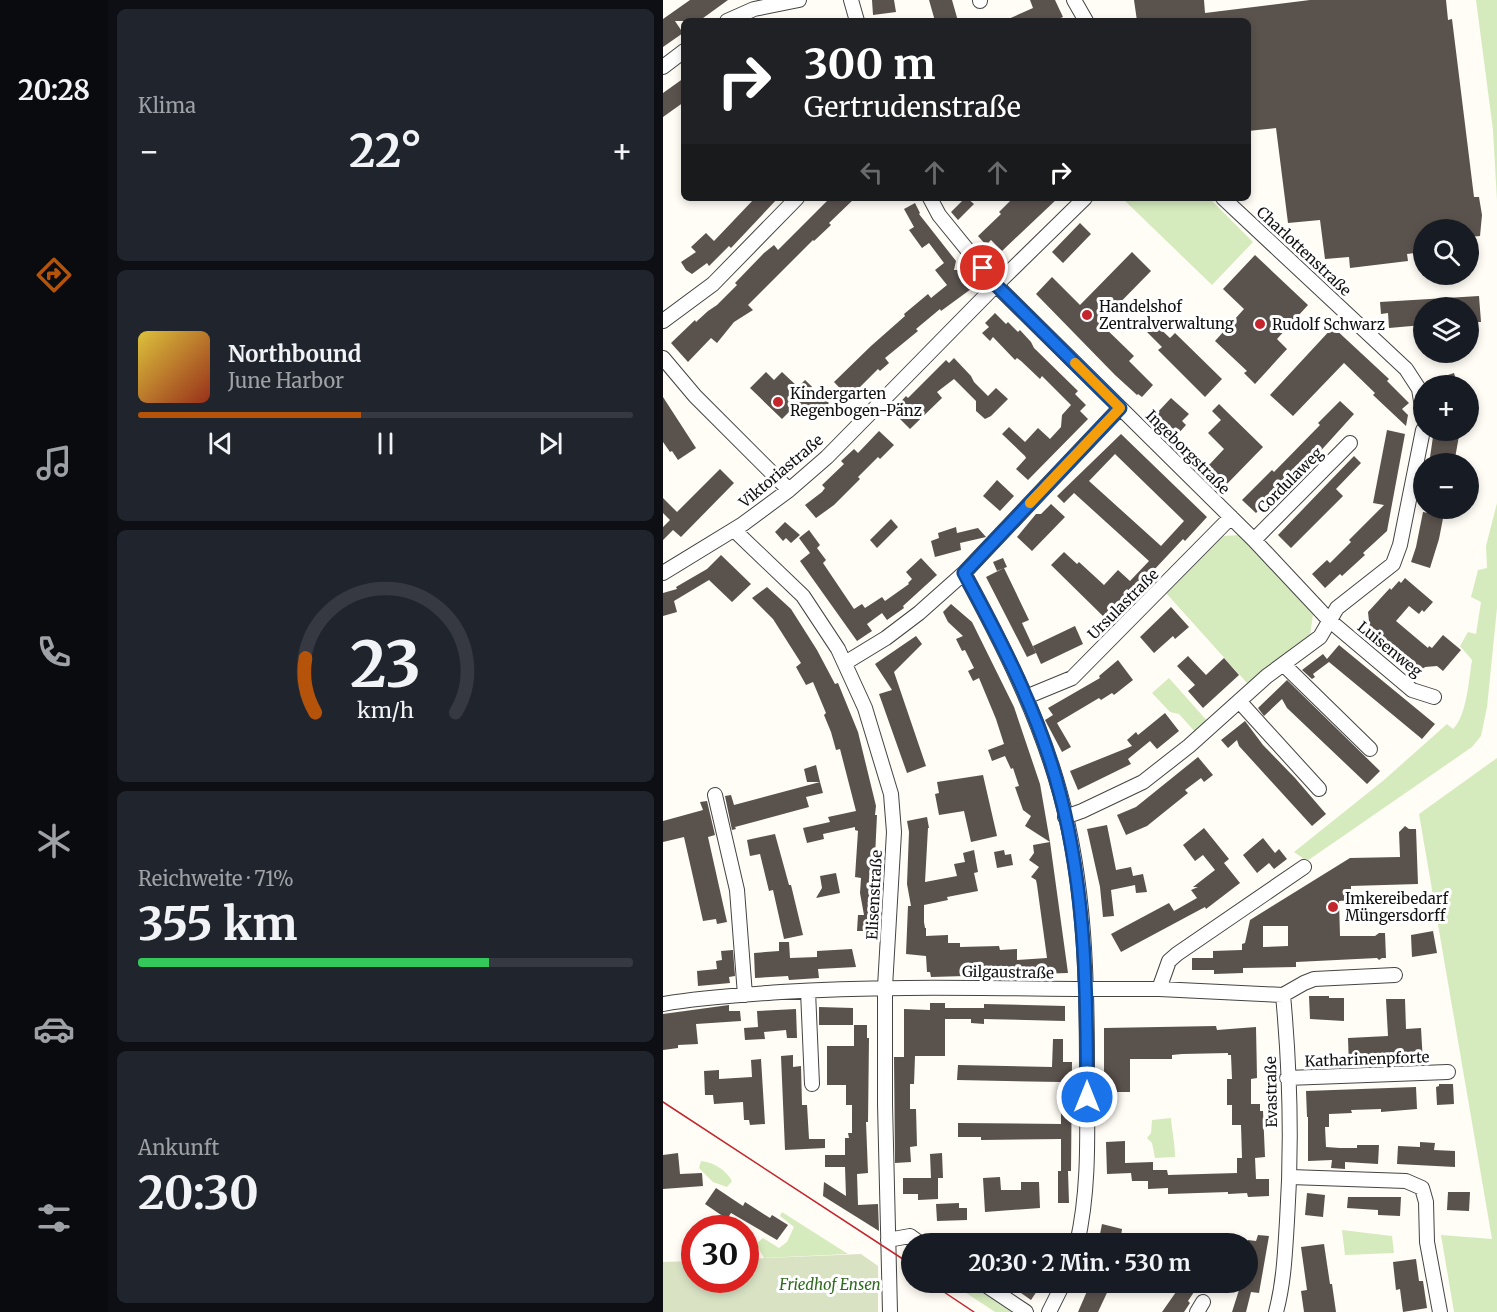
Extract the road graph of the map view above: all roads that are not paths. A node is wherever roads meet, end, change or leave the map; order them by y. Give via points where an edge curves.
1 (799, 0) edge
2 (851, 0) edge
3 (1074, 0) edge
4 (734, 18) edge
5 (856, 18) edge
6 (1084, 18) edge
7 (681, 53) edge
8 (663, 67) edge
9 (794, 201) edge
10 (932, 201) edge
11 (1082, 201) edge
12 (1226, 201) edge
13 (996, 285) junction
14 (663, 321) edge
15 (663, 358) edge
16 (1413, 380) edge
17 (1120, 408) junction
18 (1421, 441) edge
19 (1350, 442) dead end
20 (789, 490) junction
21 (1231, 517) junction
22 (734, 530) junction
23 (1254, 540) junction
24 (663, 573) edge
25 (964, 573) junction
26 (1329, 620) junction
27 (845, 663) junction
28 (1283, 664) junction
29 (1026, 697) junction
30 (1434, 697) dead end
31 (1239, 701) junction
32 (1370, 749) dead end
33 (1319, 789) dead end
34 (715, 795) dead end
35 (1065, 817) junction
36 (1304, 867) dead end
37 (1395, 975) dead end
38 (885, 987) junction
39 (1087, 989) junction
40 (1159, 989) junction
41 (808, 991) junction
42 (745, 995) junction
43 (1283, 995) junction
44 (663, 1004) edge
45 (1448, 1072) dead end
46 (1287, 1078) junction
47 (812, 1084) dead end
48 (1290, 1177) junction
49 (1079, 1233) edge
50 (901, 1238) edge
51 (888, 1240) junction
52 (998, 1293) edge
53 (1058, 1293) edge
54 (890, 1312) edge
55 (1026, 1312) edge
56 (1049, 1312) edge
57 (1276, 1312) edge
58 (1440, 1312) edge

1 - 4 street via 754,9
2 - 5 street
3 - 6 street
7 - 8 street
9 - 14 street via 713,284
10 - 13 street, Ingeborgstraße
11 - 13 street, Viktoriastraße
12 - 16 street, Charlottenstraße
13 - 17 street, Ingeborgstraße
13 - 20 street, Viktoriastraße via 827,457
15 - 20 street via 695,396
17 - 21 street, Ingeborgstraße
17 - 25 street
18 - 26 street via 1393,564 1337,608
19 - 23 street, Cordulaweg
20 - 22 street, Viktoriastraße
21 - 23 street, Ingeborgstraße
21 - 29 street, Ursulastraße via 1072,678
22 - 24 street, Viktoriastraße
22 - 27 street, Elisenstraße via 803,596
23 - 26 street, Ingeborgstraße
25 - 27 street via 886,638
25 - 29 street
26 - 28 street via 1320,637
26 - 30 street, Luisenweg via 1412,690
27 - 38 street, Elisenstraße via 865,708 891,794 894,832
28 - 31 street
28 - 32 street
29 - 35 street
31 - 33 street
31 - 35 street via 1143,782
34 - 42 street via 738,890
35 - 39 street via 1077,881
36 - 40 street via 1177,954 1169,961
37 - 43 street via 1314,979
38 - 39 street, Gilgaustraße
38 - 41 street, Gilgaustraße
38 - 51 street, Elisenstraße
39 - 40 street, Gilgaustraße
39 - 49 street via 1087,1181
40 - 43 street
41 - 42 street, Gilgaustraße
41 - 47 street
42 - 44 street, Gilgaustraße
43 - 46 street, Evastraße
45 - 46 street, Katharinenpforte
46 - 48 street, Evastraße
48 - 57 street, Evastraße
48 - 58 street via 1406,1181 1422,1188
50 - 51 street
51 - 54 street, Elisenstraße
52 - 55 street
53 - 56 street

